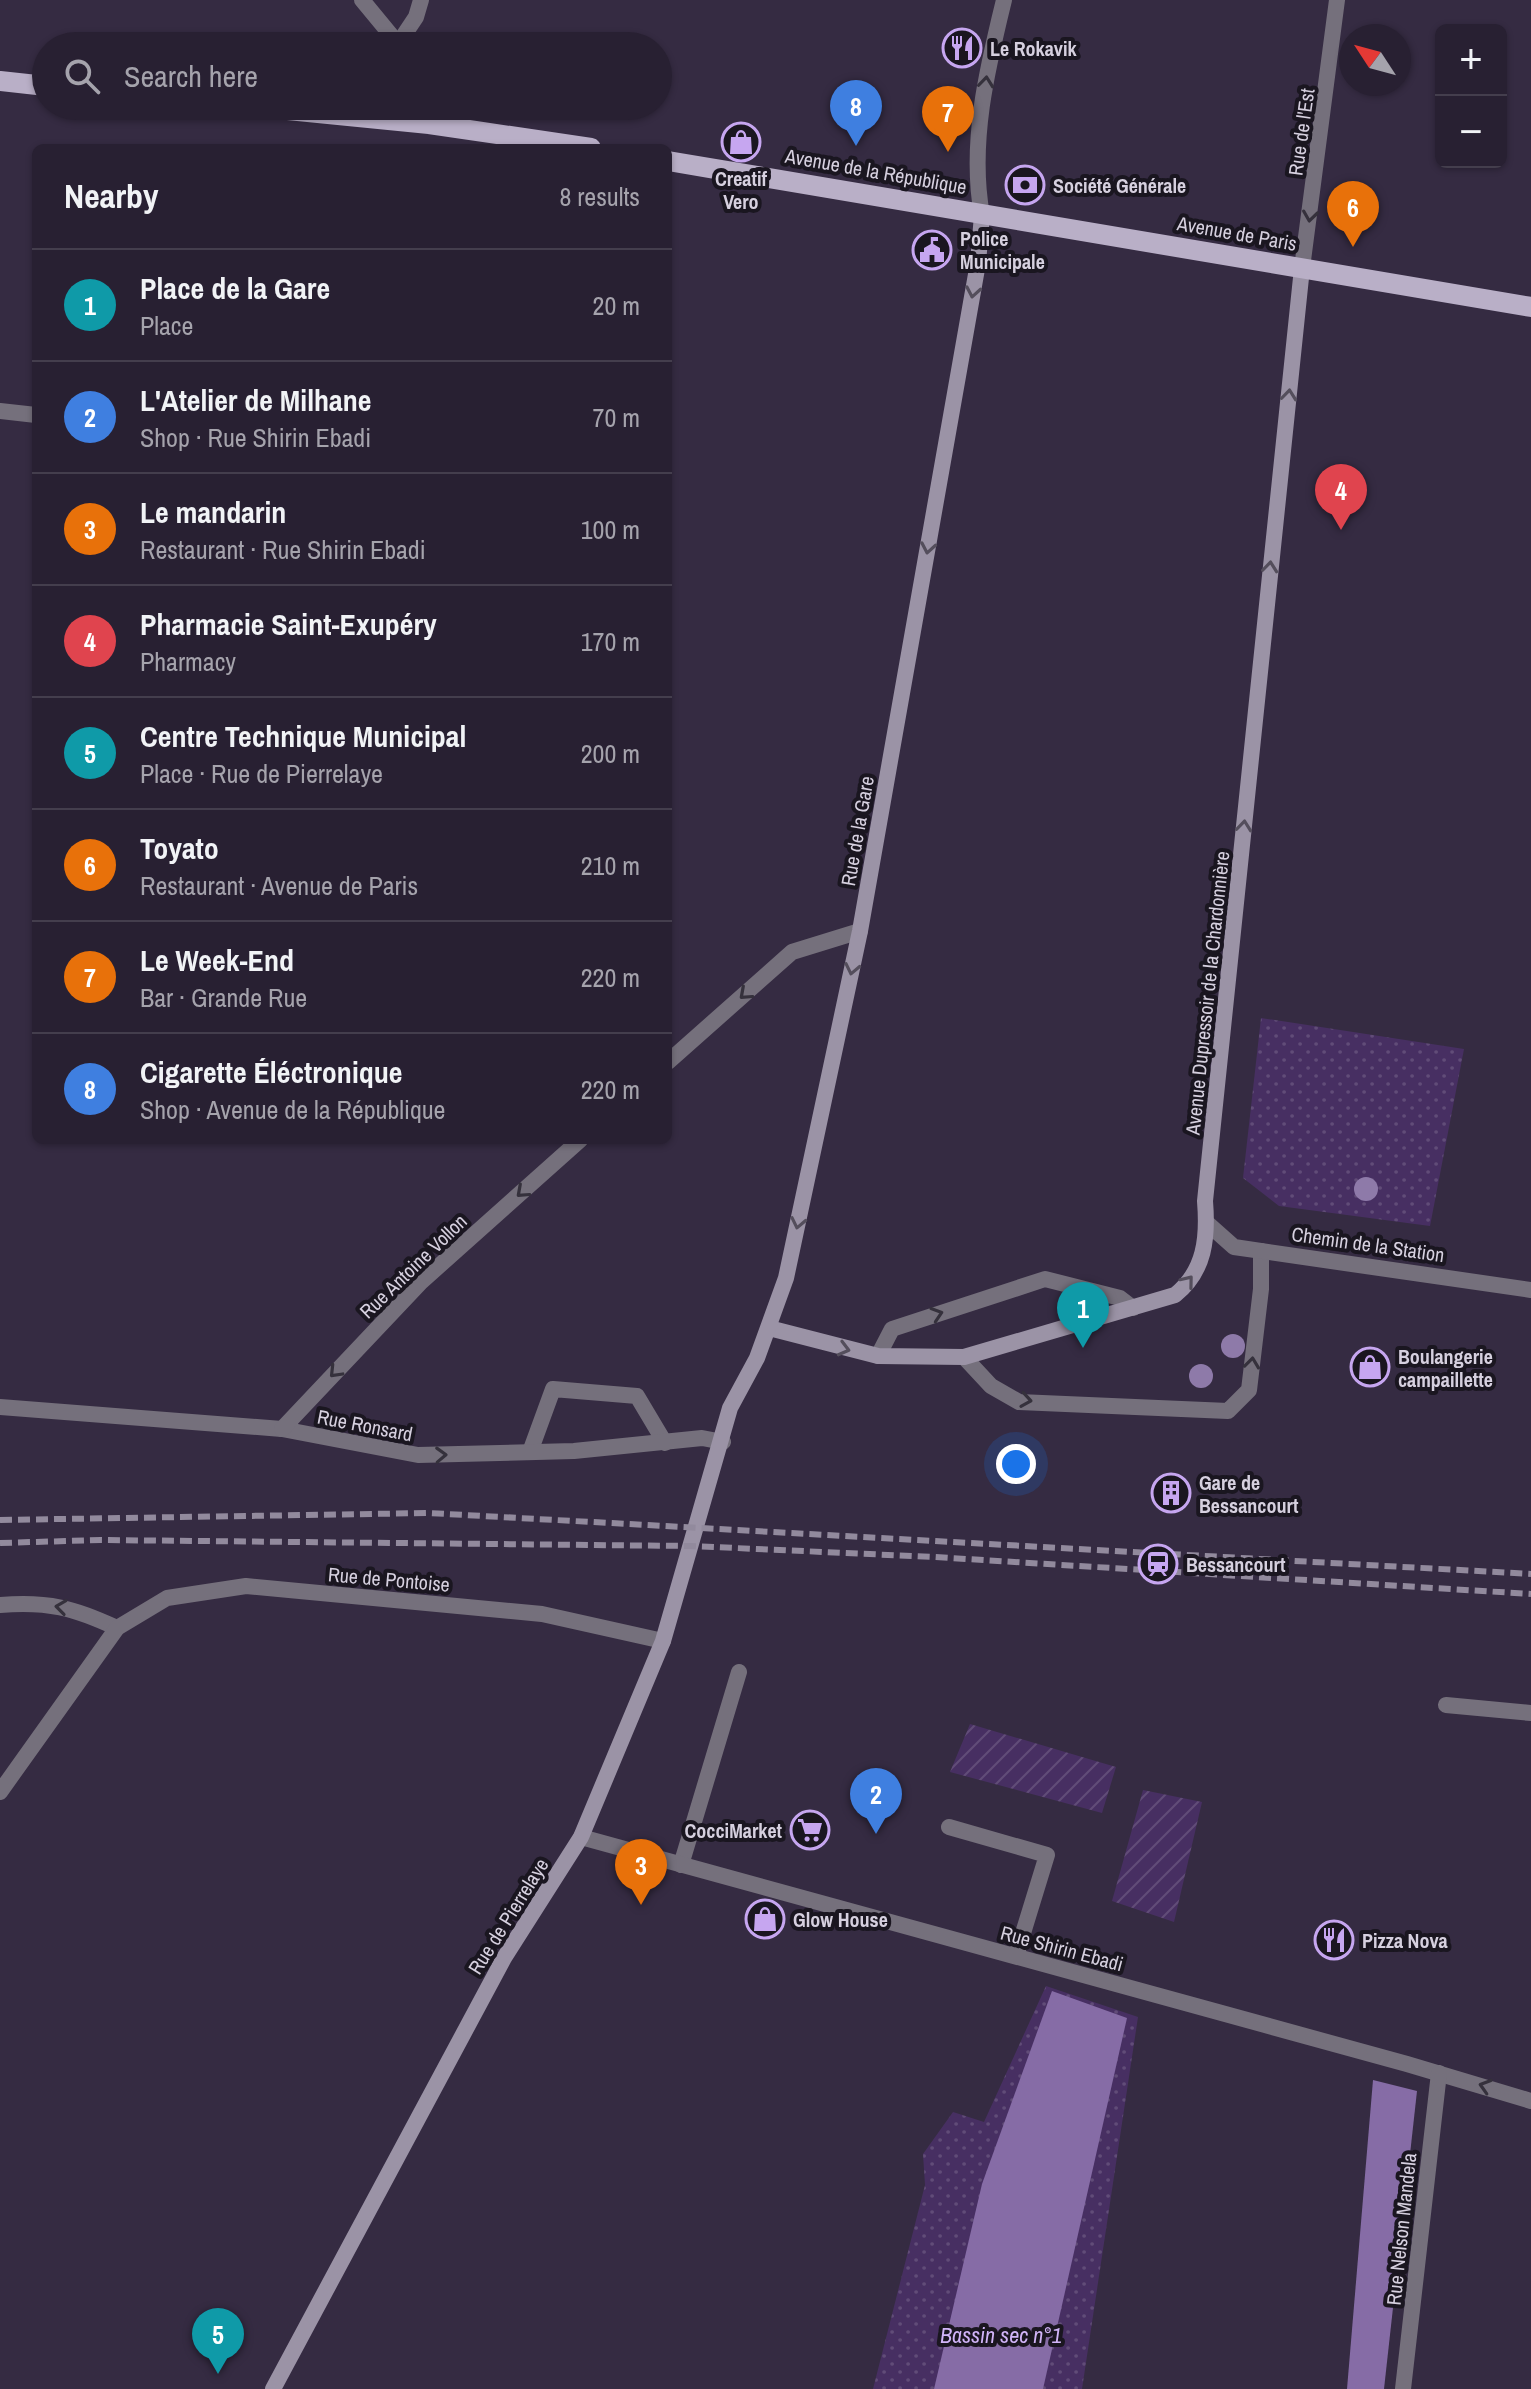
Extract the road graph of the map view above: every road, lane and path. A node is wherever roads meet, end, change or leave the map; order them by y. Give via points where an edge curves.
1 (362, 0) edge
2 (421, 0) edge
3 (1004, 0) edge
4 (1337, 0) edge
5 (388, 32) edge
6 (407, 32) edge
7 (0, 81) edge
8 (32, 84) edge
9 (452, 120) edge
10 (571, 144) edge
11 (672, 162) edge
12 (982, 215) junction
13 (1302, 268) junction
14 (1531, 307) edge
15 (0, 411) edge
16 (32, 415) edge
17 (860, 931) junction
18 (672, 1058) edge
19 (576, 1144) edge
20 (1207, 1223) junction
21 (1261, 1251) junction
22 (1531, 1290) edge
23 (1133, 1308) junction
24 (769, 1328) junction
25 (878, 1356) junction
26 (964, 1357) junction
27 (0, 1407) edge
28 (282, 1429) junction
29 (723, 1442) junction
30 (665, 1443) junction
31 (530, 1452) junction
32 (0, 1605) edge
33 (117, 1628) junction
34 (663, 1641) junction
35 (739, 1672) dead end
36 (1446, 1705) dead end
37 (1531, 1713) edge
38 (0, 1792) edge
39 (949, 1827) dead end
40 (581, 1837) junction
41 (681, 1865) junction
42 (1016, 1956) junction
43 (1439, 2073) junction
44 (1531, 2101) edge
45 (273, 2389) edge
46 (1403, 2389) edge

1 - 5 street
2 - 6 street
12 -> 3 street via 976,180 988,67
4 -> 13 street, Rue de l'Est
7 - 8 main road
9 - 10 main road
11 - 12 main road, Avenue de la République
12 - 13 main road, Avenue de Paris
12 -> 17 main road, Rue de la Gare via 978,263
13 - 14 main road, Avenue de Paris
20 -> 13 main road, Avenue Dupressoir de la Chardonnière via 1205,1201
15 - 16 street
17 -> 18 street via 792,952
17 -> 24 main road, Rue de la Gare via 786,1278
19 -> 28 street, Rue Antoine Vollon via 421,1282
20 - 21 street, Chemin de la Station via 1234,1247
23 -> 20 main road, Avenue Dupressoir de la Chardonnière via 1175,1295 1192,1282 1204,1252
21 - 22 street, Chemin de la Station
26 -> 21 street via 991,1386 1019,1402 1228,1411 1249,1390
25 -> 23 street via 892,1329 1045,1279 1120,1298
23 - 26 main road, Avenue Dupressoir de la Chardonnière
24 -> 25 main road, Avenue Dupressoir de la Chardonnière
24 - 29 main road, Rue de la Gare via 730,1408
25 - 26 main road, Avenue Dupressoir de la Chardonnière
27 - 28 street, Rue Ronsard
28 -> 31 street, Rue Ronsard via 418,1455
29 - 30 street, Rue Ronsard via 702,1438
29 - 34 main road, Rue de Pierrelaye
30 - 31 street, Rue Ronsard
30 - 31 street via 637,1396 553,1389
33 -> 32 street via 72,1607
33 - 34 street, Rue de Pontoise via 167,1598 246,1586 542,1614
33 - 38 street
34 - 40 main road, Rue de Pierrelaye
35 - 41 street
36 - 37 street
39 - 42 street via 1047,1855
40 - 41 street, Rue Shirin Ebadi
40 - 45 main road, Rue de Pierrelaye via 504,1958
41 - 42 street, Rue Shirin Ebadi
42 - 43 street, Rue Shirin Ebadi
44 -> 43 street, Rue Shirin Ebadi
43 - 46 street, Rue Nelson Mandela

